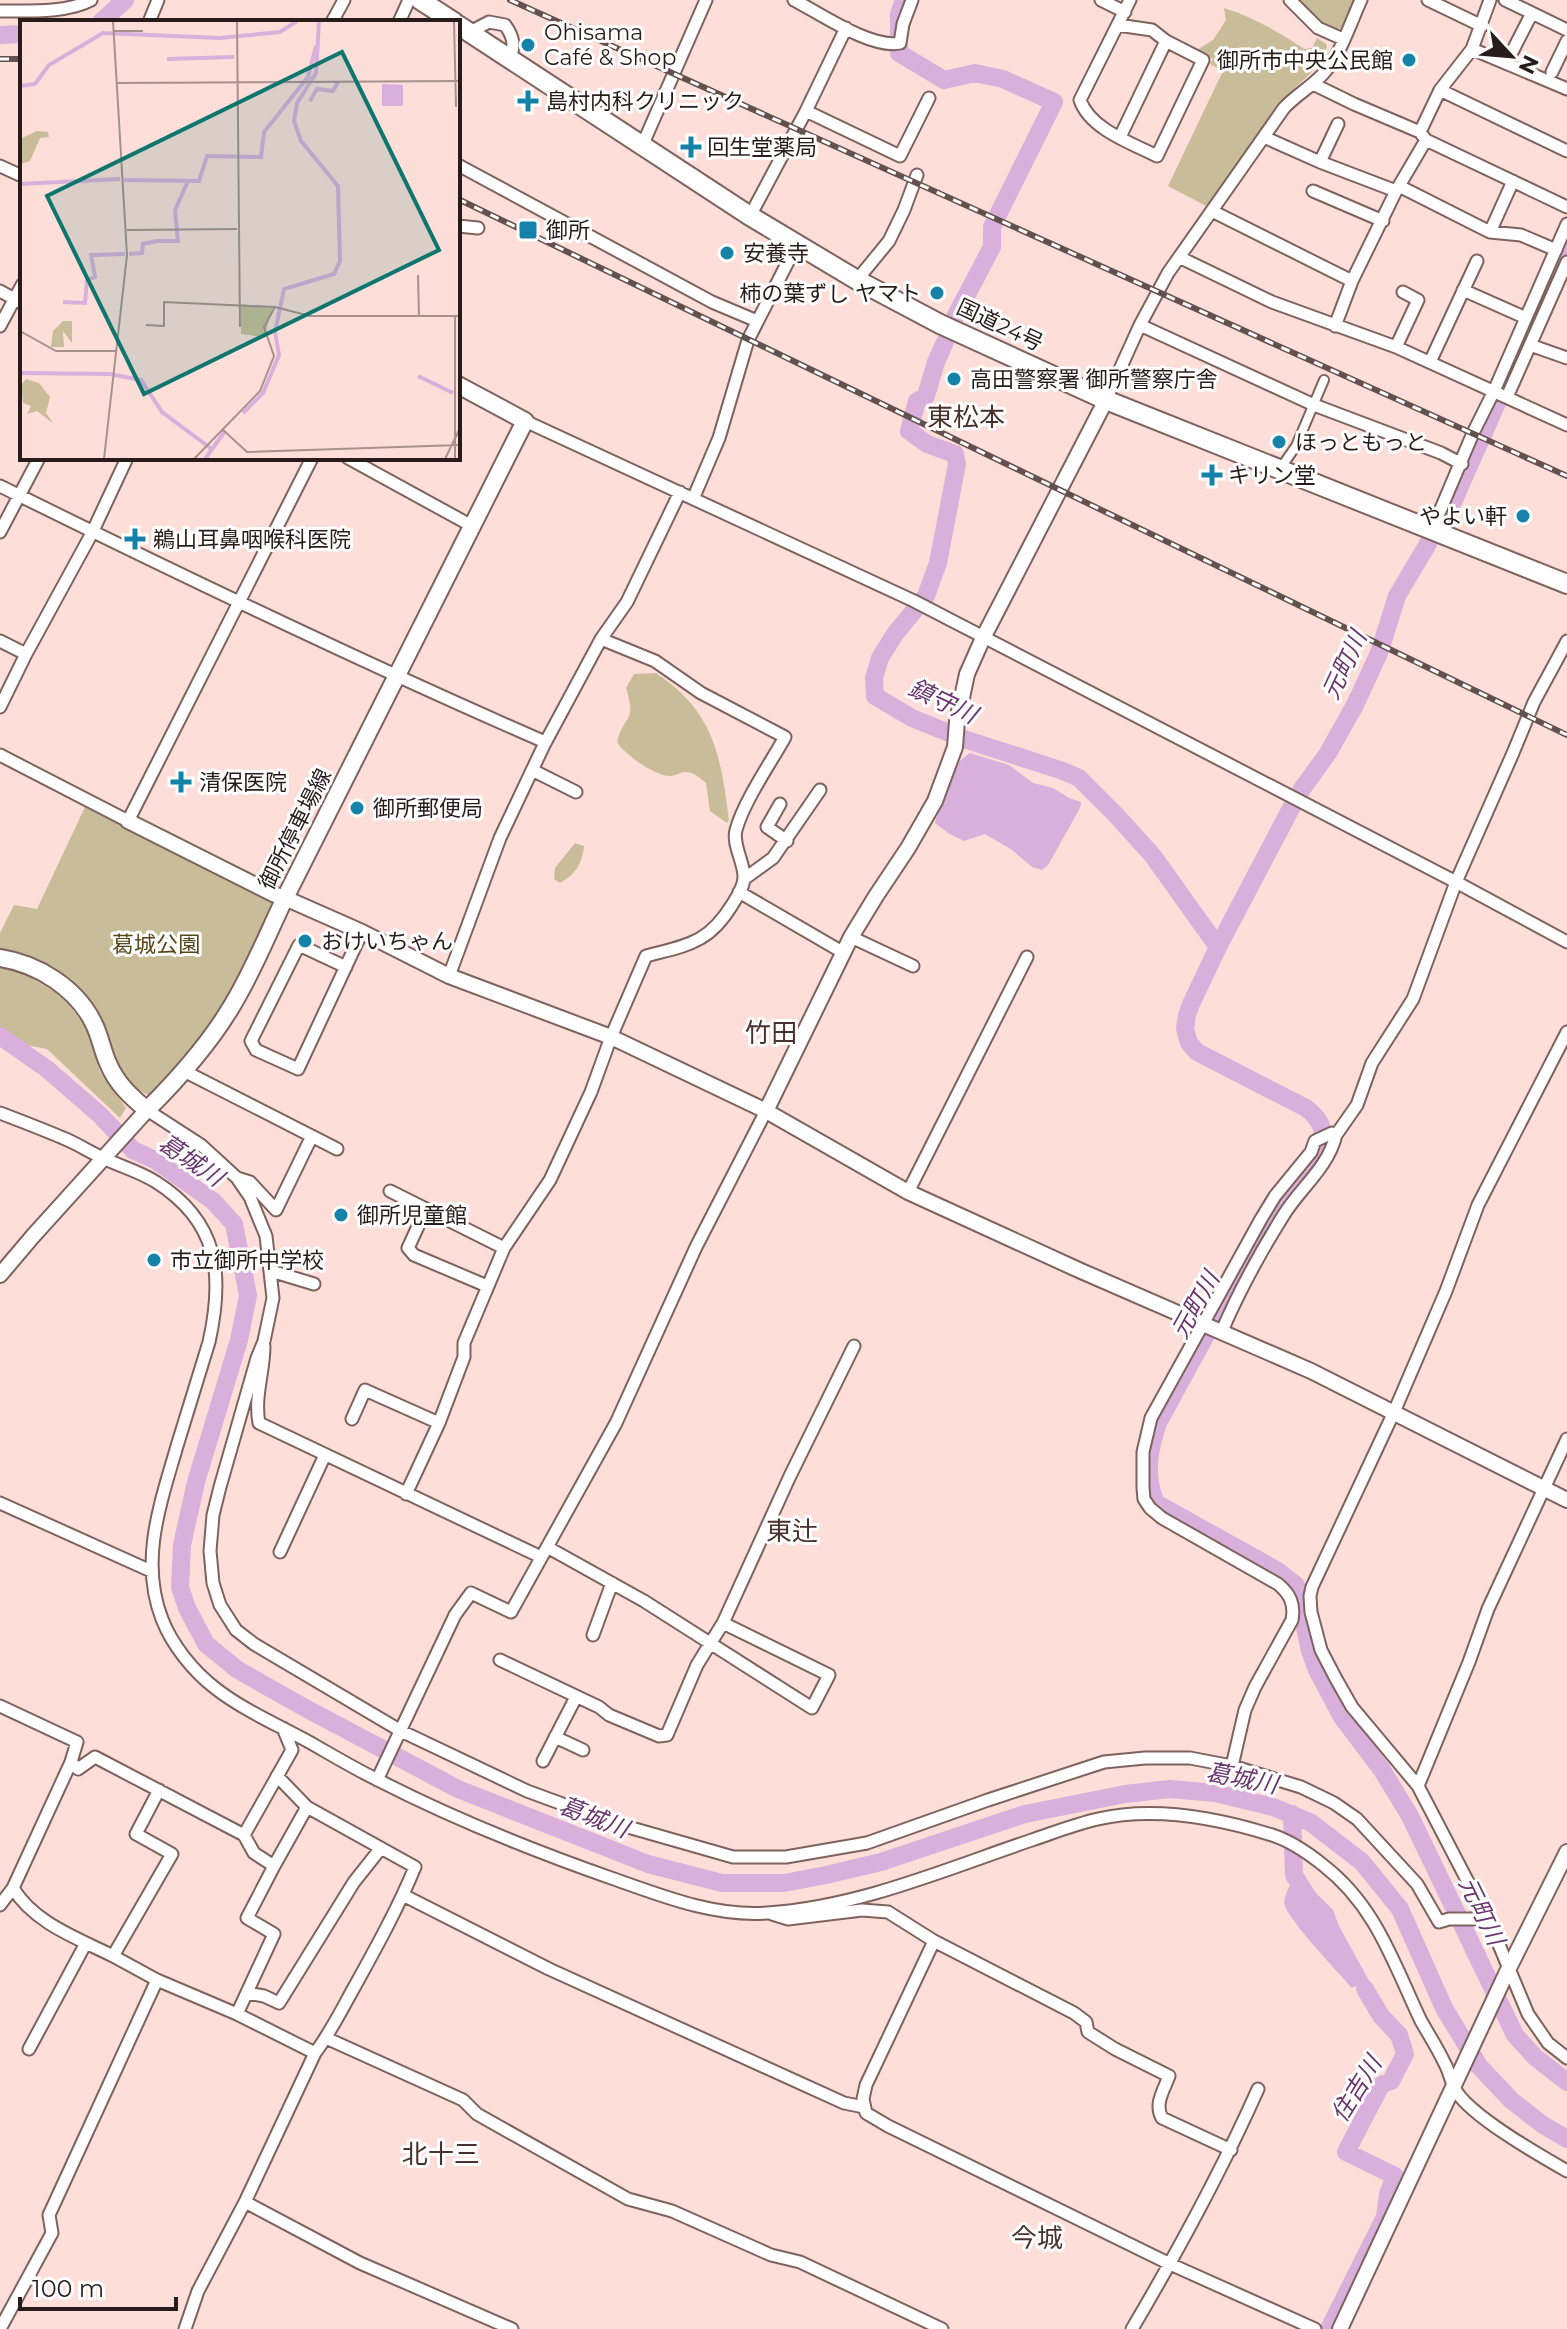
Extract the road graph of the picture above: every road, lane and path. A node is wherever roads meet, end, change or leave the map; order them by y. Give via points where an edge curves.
1 (91, 0) edge
2 (158, 0) edge
3 (344, 0) edge
4 (409, 0) edge
5 (420, 0) edge
6 (706, 0) edge
7 (794, 0) edge
8 (912, 0) edge
9 (1101, 0) edge
10 (1130, 0) edge
11 (1290, 0) edge
12 (1361, 0) edge
13 (1428, 0) edge
14 (1490, 0) edge
15 (1505, 0) edge
16 (0, 11) edge
17 (1125, 12) junction
18 (1532, 13) junction
19 (454, 19) edge
20 (150, 20) edge
21 (333, 20) edge
22 (400, 20) edge
23 (460, 23) edge
24 (1118, 25) junction
25 (1482, 26) junction
26 (846, 28) junction
27 (1567, 30) edge
28 (1343, 39) junction
29 (1166, 41) junction
30 (1567, 41) edge
31 (1472, 49) junction
32 (1512, 52) dead end
33 (1552, 72) dead end
34 (1313, 84) junction
35 (1567, 89) edge
36 (1440, 90) junction
37 (929, 98) dead end
38 (806, 111) junction
39 (1338, 124) dead end
40 (1423, 136) junction
41 (1120, 137) junction
42 (1264, 137) junction
43 (642, 146) junction
44 (1567, 151) edge
45 (1320, 162) junction
46 (0, 166) edge
47 (460, 166) edge
48 (20, 175) edge
49 (917, 175) dead end
50 (1513, 181) junction
51 (1397, 189) junction
52 (1313, 191) dead end
53 (1567, 207) edge
54 (1212, 211) junction
55 (750, 216) junction
56 (1383, 221) junction
57 (1567, 224) edge
58 (460, 226) edge
59 (478, 228) dead end
60 (1490, 232) junction
61 (797, 244) junction
62 (1556, 250) junction
63 (1179, 257) junction
64 (1477, 261) dead end
65 (1566, 269) edge
66 (857, 280) junction
67 (1352, 281) junction
68 (1463, 290) junction
69 (0, 291) edge
70 (1403, 292) dead end
71 (18, 301) edge
72 (1526, 318) junction
73 (757, 321) junction
74 (1140, 325) junction
75 (0, 326) edge
76 (1335, 326) junction
77 (1530, 345) junction
78 (1396, 347) junction
79 (1567, 358) edge
80 (1430, 362) junction
81 (1324, 380) dead end
82 (460, 386) edge
83 (1494, 391) junction
84 (1507, 397) junction
85 (1106, 400) junction
86 (1314, 405) junction
87 (525, 421) junction
88 (1567, 425) edge
89 (38, 460) edge
90 (126, 460) edge
91 (311, 460) edge
92 (352, 460) edge
93 (1462, 464) junction
94 (1279, 469) junction
95 (0, 486) edge
96 (680, 492) junction
97 (19, 496) junction
98 (693, 499) junction
99 (472, 526) junction
100 (1432, 530) junction
101 (0, 532) edge
102 (92, 533) junction
103 (1567, 584) edge
104 (240, 603) junction
105 (983, 638) junction
106 (601, 639) junction
107 (0, 641) edge
108 (1567, 641) edge
109 (26, 654) junction
110 (395, 677) junction
111 (0, 707) edge
112 (545, 742) junction
113 (0, 755) edge
114 (532, 770) junction
115 (820, 790) dead end
116 (576, 792) dead end
117 (780, 804) dead end
118 (128, 821) junction
119 (787, 841) junction
120 (744, 879) junction
121 (1456, 882) junction
122 (739, 892) junction
123 (285, 898) junction
124 (362, 932) junction
125 (851, 937) junction
126 (1567, 942) edge
127 (844, 953) junction
128 (1027, 957) dead end
129 (0, 958) edge
130 (913, 966) dead end
131 (346, 967) junction
132 (449, 976) junction
133 (1567, 1032) edge
134 (611, 1037) junction
135 (184, 1071) junction
136 (766, 1111) junction
137 (0, 1113) edge
138 (143, 1114) junction
139 (1334, 1134) junction
140 (312, 1136) junction
141 (337, 1149) dead end
142 (106, 1154) junction
143 (237, 1178) junction
144 (390, 1191) dead end
145 (908, 1192) junction
146 (426, 1209) junction
147 (504, 1248) junction
148 (271, 1271) junction
149 (0, 1275) edge
150 (314, 1284) dead end
151 (487, 1286) junction
152 (1205, 1323) junction
153 (1222, 1331) junction
154 (264, 1341) junction
155 (854, 1346) dead end
156 (1394, 1412) junction
157 (352, 1419) dead end
158 (439, 1423) junction
159 (1567, 1439) edge
160 (325, 1455) junction
161 (1544, 1488) junction
162 (406, 1494) junction
163 (1567, 1500) edge
164 (0, 1503) edge
165 (280, 1552) dead end
166 (544, 1552) junction
167 (151, 1571) junction
168 (612, 1583) junction
169 (1311, 1613) junction
170 (1294, 1619) junction
171 (723, 1623) junction
172 (593, 1635) dead end
173 (711, 1644) junction
174 (500, 1660) dead end
175 (576, 1697) junction
176 (0, 1706) edge
177 (283, 1728) junction
178 (400, 1733) junction
179 (555, 1737) junction
180 (320, 1748) junction
181 (292, 1750) junction
182 (583, 1750) dead end
183 (543, 1761) dead end
184 (71, 1762) junction
185 (1232, 1766) junction
186 (277, 1776) junction
187 (379, 1778) junction
188 (1418, 1786) junction
189 (159, 1790) junction
190 (307, 1807) junction
191 (244, 1835) junction
192 (381, 1848) junction
193 (1567, 1852) edge
194 (274, 1866) junction
195 (13, 1888) junction
196 (403, 1895) junction
197 (0, 1905) edge
198 (768, 1913) junction
199 (1481, 1919) junction
200 (934, 1941) junction
201 (86, 1943) junction
202 (113, 1956) junction
203 (1507, 1972) junction
204 (157, 1980) junction
205 (247, 1993) junction
206 (237, 2014) junction
207 (326, 2038) junction
208 (29, 2049) dead end
209 (315, 2053) junction
210 (1567, 2058) edge
211 (1455, 2082) junction
212 (1258, 2089) dead end
213 (864, 2107) junction
214 (1231, 2150) junction
215 (1567, 2171) edge
216 (245, 2202) junction
217 (1170, 2264) junction
218 (938, 2328) edge
219 (0, 2329) edge
220 (185, 2329) edge
221 (512, 2329) edge
222 (1132, 2329) edge
223 (1315, 2329) edge
224 (1340, 2329) edge

1 - 16 street via 39,11
2 - 20 street
3 - 21 street
4 - 22 street
5 - 19 highway, 国道24号
6 - 43 street
7 - 26 street
8 - 26 street via 900,43 875,42
9 - 17 street
10 - 17 street
11 - 28 street via 1318,28
12 - 28 street
13 - 25 street
14 - 25 street
15 - 18 street
17 - 24 street
18 - 27 street
18 - 32 street
23 - 43 highway, 国道24号
24 - 29 street via 1152,30
24 - 41 street via 1080,100 1084,110
25 - 31 street
26 - 38 street
28 - 34 street
29 - 41 street
29 - 41 street via 1203,60 1157,156
30 - 33 street
31 - 35 street
31 - 36 street
34 - 40 street
34 - 42 street via 1296,94
36 - 40 street
36 - 44 street
37 - 38 street via 900,156
38 - 55 street
39 - 45 street
40 - 50 street
40 - 51 street
42 - 45 street
42 - 54 street
43 - 55 highway, 国道24号
45 - 51 street
46 - 48 street
47 - 73 street
49 - 66 street via 889,241
50 - 53 street
50 - 60 street
51 - 56 street
51 - 60 street
52 - 56 street
54 - 63 street
54 - 67 street
55 - 61 highway, 国道24号
56 - 67 street
57 - 62 street
58 - 59 street
60 - 62 street via 1521,235
61 - 66 highway, 国道24号
61 - 73 street
62 - 72 street
63 - 74 street
63 - 76 street
64 - 68 street
65 - 77 street
66 - 85 highway, 国道24号
67 - 76 street
68 - 72 street
68 - 80 street
69 - 71 street
70 - 78 street via 1418,300
71 - 75 street
72 - 83 street
73 - 98 street
74 - 85 street
74 - 86 street
76 - 78 street
77 - 79 street
77 - 84 street
78 - 80 street
80 - 83 street
81 - 86 street
82 - 87 main road
83 - 84 street
83 - 93 street
84 - 88 street
85 - 94 highway, 国道24号
85 - 105 street
86 - 93 street
86 - 94 street
87 - 96 street
87 - 99 main road, 御所停車場線
89 - 97 street
90 - 102 street
91 - 104 street
92 - 99 street
93 - 100 street
94 - 100 highway, 国道24号
95 - 97 street
96 - 98 street
96 - 106 street via 627,602
97 - 101 street
97 - 102 street
98 - 105 street
99 - 110 main road, 御所停車場線
100 - 103 highway, 国道24号
102 - 104 street
102 - 109 street
104 - 110 street
104 - 118 street
105 - 121 street
105 - 125 street via 967,674 955,747 935,801
106 - 112 street
106 - 120 street via 655,661 701,693 785,737 735,833
107 - 109 street
108 - 121 street via 1534,702
109 - 111 street
110 - 112 street
110 - 123 main road, 御所停車場線
112 - 114 street
113 - 118 street
114 - 116 street
114 - 132 street via 500,838
115 - 119 street
117 - 119 street via 767,827
118 - 123 street
119 - 120 street
120 - 122 street
121 - 126 street
121 - 139 street via 1413,999 1372,1063 1357,1105
122 - 127 street
122 - 134 street via 722,922 706,936 646,956
123 - 124 street
123 - 135 main road, 御所停車場線 via 230,1009
124 - 131 street
124 - 132 street
125 - 127 street
125 - 130 street
127 - 136 street
128 - 145 street
129 - 138 main road via 57,981 82,1003 108,1066
131 - 131 street via 298,1069 256,1050 251,1041 299,945
132 - 134 street
133 - 156 street via 1478,1205
134 - 136 street
134 - 147 street via 550,1180
135 - 138 main road, 御所停車場線
135 - 140 street
136 - 145 street
136 - 166 street via 696,1247 616,1423
137 - 142 street
138 - 142 street
138 - 143 street via 201,1145
139 - 152 street via 1315,1141 1275,1196
139 - 153 street via 1333,1150 1276,1227
140 - 141 street
140 - 143 street via 276,1210 250,1182
142 - 149 street
142 - 167 street via 155,1182 196,1216 214,1255 217,1282 209,1342 156,1520
143 - 148 street via 266,1236
144 - 146 street
145 - 152 street
146 - 147 street
146 - 151 street via 408,1248
147 - 151 street
148 - 150 street
148 - 154 street via 273,1298
151 - 158 street
152 - 153 street
152 - 170 street via 1151,1418 1142,1470 1144,1499 1162,1518 1286,1591
153 - 156 street
154 - 160 street via 259,1423
154 - 178 street via 213,1515 210,1566 220,1605 236,1630 254,1644
155 - 171 street
156 - 161 street
156 - 169 street via 1312,1587
157 - 158 street via 365,1390
158 - 162 street
159 - 161 street
160 - 162 street
160 - 165 street
161 - 163 street
161 - 188 street via 1488,1609
162 - 166 street
164 - 167 street
166 - 168 street
166 - 178 street via 511,1612 471,1593 455,1615
167 - 177 street via 163,1621 186,1658 214,1687
168 - 172 street
168 - 173 street
169 - 170 street
169 - 188 street via 1321,1650 1352,1707
170 - 185 street via 1250,1699
171 - 173 street
171 - 173 street via 829,1675 812,1708
173 - 175 street via 667,1735 659,1736
174 - 175 street
175 - 179 street
176 - 184 street via 77,1742
177 - 180 street
177 - 181 street
178 - 185 street via 527,1791 733,1857 786,1857 867,1843 1104,1762 1190,1758
178 - 187 street
179 - 182 street
179 - 183 street
180 - 181 street
180 - 187 street
181 - 186 street
184 - 189 street via 78,1769 95,1757
184 - 195 street
185 - 199 street via 1334,1803 1357,1819 1417,1884 1439,1922
186 - 190 street
186 - 191 street
187 - 198 street via 488,1831 667,1898
188 - 199 street
189 - 191 street
189 - 202 street via 136,1834 172,1854
190 - 192 street
190 - 194 street
191 - 194 street via 254,1853
192 - 196 street via 415,1867
192 - 205 street via 279,2003
193 - 203 street
194 - 205 street via 247,1918 274,1934
195 - 197 street
195 - 201 street via 43,1920
196 - 207 street
196 - 213 street via 549,1969 844,2103
198 - 200 street via 788,1919 888,1912
198 - 211 street via 904,1885 1099,1818 1143,1814 1227,1822 1281,1838 1354,1892
199 - 203 street
200 - 213 street via 866,2085
200 - 214 street via 1074,2013 1086,2022 1088,2032 1169,2076 1159,2103 1162,2118
201 - 202 street
201 - 208 street
202 - 204 street
203 - 210 street via 1548,2043
203 - 211 street
204 - 206 street
204 - 219 street via 49,2215 52,2233
205 - 206 street
206 - 209 street
207 - 209 street
207 - 218 street via 463,2100 477,2114 628,2199 800,2262
209 - 216 street
211 - 215 street via 1465,2103
211 - 224 street
212 - 214 street
213 - 217 street via 872,2118
214 - 217 street
216 - 220 street via 198,2291
216 - 221 street via 360,2263
217 - 222 street
217 - 223 street

